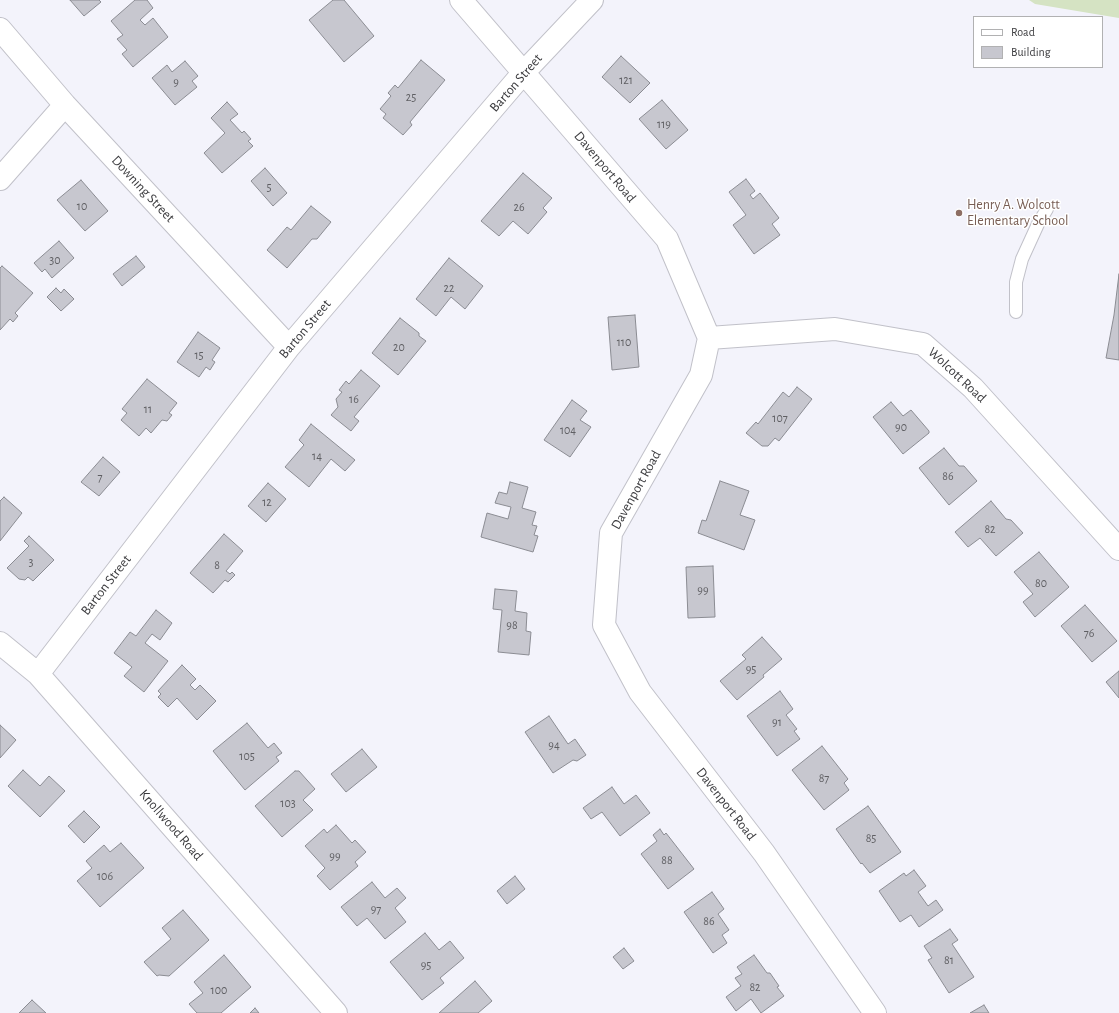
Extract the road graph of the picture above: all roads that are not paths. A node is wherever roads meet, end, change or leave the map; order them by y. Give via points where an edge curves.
1 (461, 0) edge
2 (592, 0) edge
3 (0, 29) edge
4 (524, 72) junction
5 (65, 105) junction
6 (0, 179) edge
7 (1047, 209) dead end
8 (1016, 312) dead end
9 (709, 338) junction
10 (289, 348) junction
11 (1119, 549) edge
12 (0, 642) edge
13 (38, 674) junction
14 (336, 1013) edge
15 (875, 1013) edge

1 - 4 street, Davenport Road
2 - 4 street, Barton Street
3 - 5 street, Downing Street
4 - 9 street, Davenport Road via 667,239
4 - 10 street, Barton Street
5 - 6 street
5 - 10 street, Downing Street
7 - 8 lane via 1022,259 1016,282
9 - 11 street, Wolcott Road via 835,329 923,344 973,388
9 - 15 street, Davenport Road via 701,375 611,533 604,625 640,692 764,853
10 - 13 street, Barton Street
12 - 13 street, Knollwood Road
13 - 14 street, Knollwood Road

